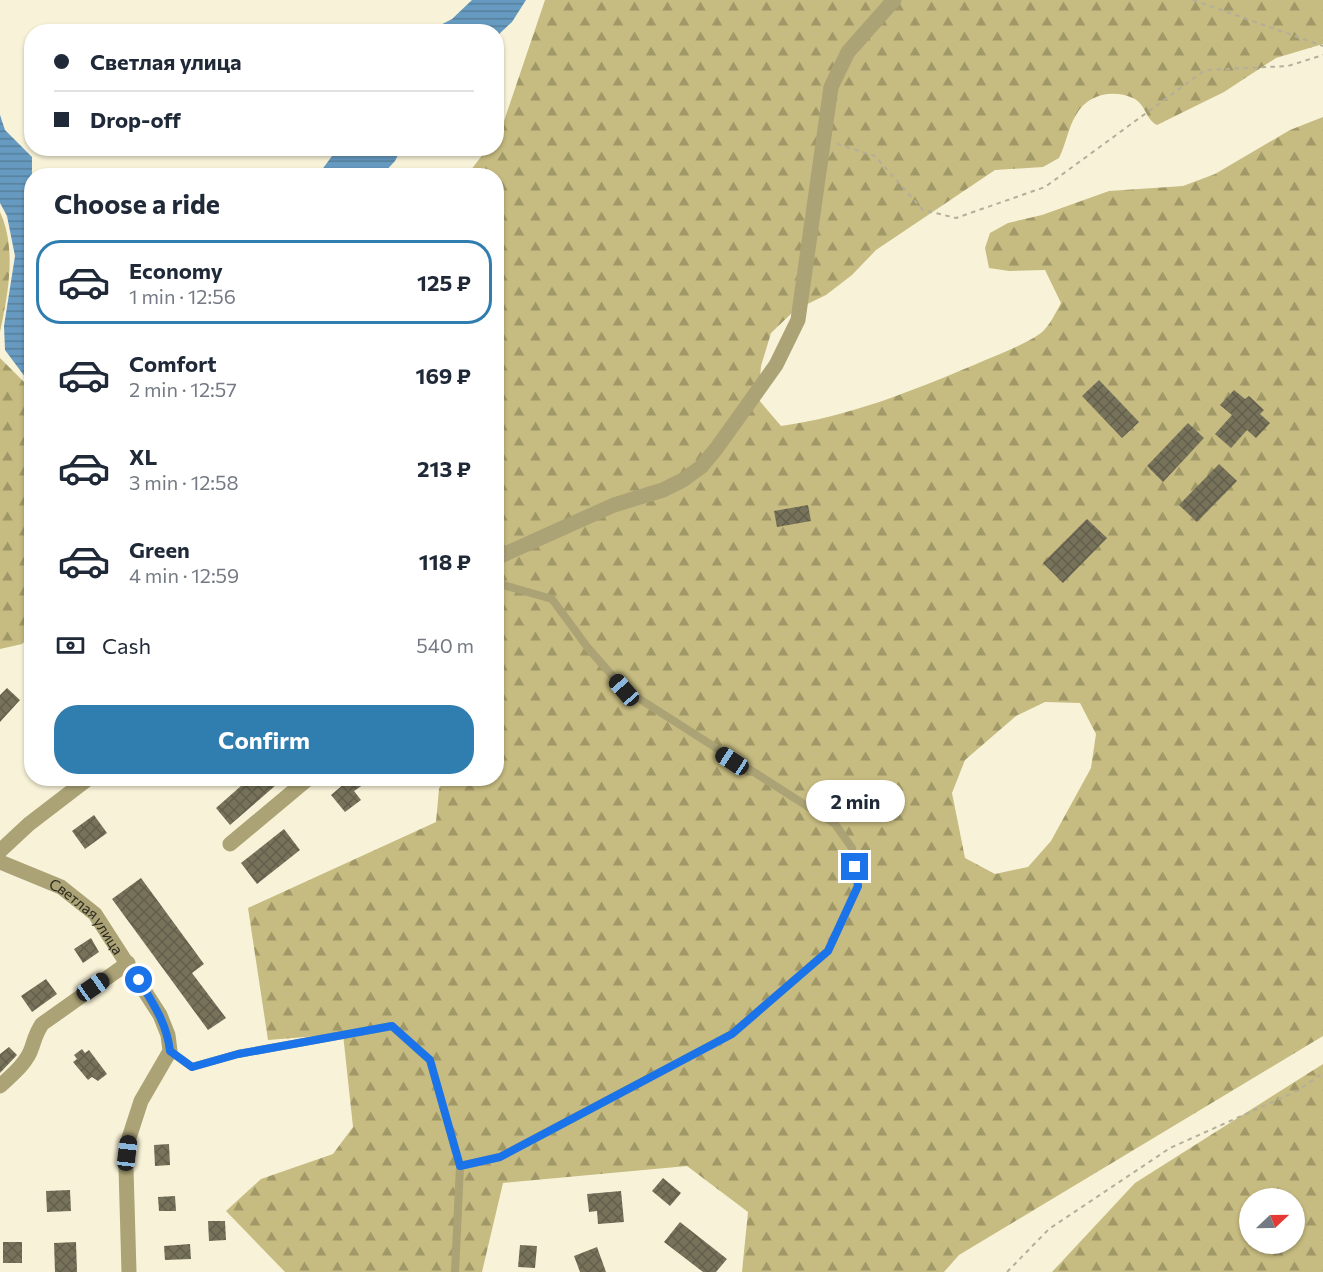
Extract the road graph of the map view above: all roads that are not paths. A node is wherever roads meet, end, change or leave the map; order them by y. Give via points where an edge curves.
1 (894, 0) edge
2 (504, 554) edge
3 (504, 585) edge
4 (79, 786) edge
5 (299, 786) edge
6 (230, 843) dead end
7 (0, 851) edge
8 (0, 862) edge
9 (128, 963) junction
10 (170, 1051) junction
11 (0, 1086) edge
12 (460, 1166) junction
13 (129, 1272) edge
14 (455, 1272) edge

1 - 2 street via 848,52 831,87 804,293 798,320 776,365 716,449 683,480 614,504
3 - 12 lane via 552,599 624,690 835,824 852,848 858,886 828,951 732,1034 500,1157
4 - 7 street
5 - 6 street
8 - 9 street, Светлая улица via 61,887 87,907
9 - 10 street, Светлая улица via 160,1015
9 - 11 street via 42,1024 22,1065
10 - 12 lane via 192,1067 238,1054 392,1026 430,1060
10 - 13 street via 141,1101 129,1138
12 - 14 lane

